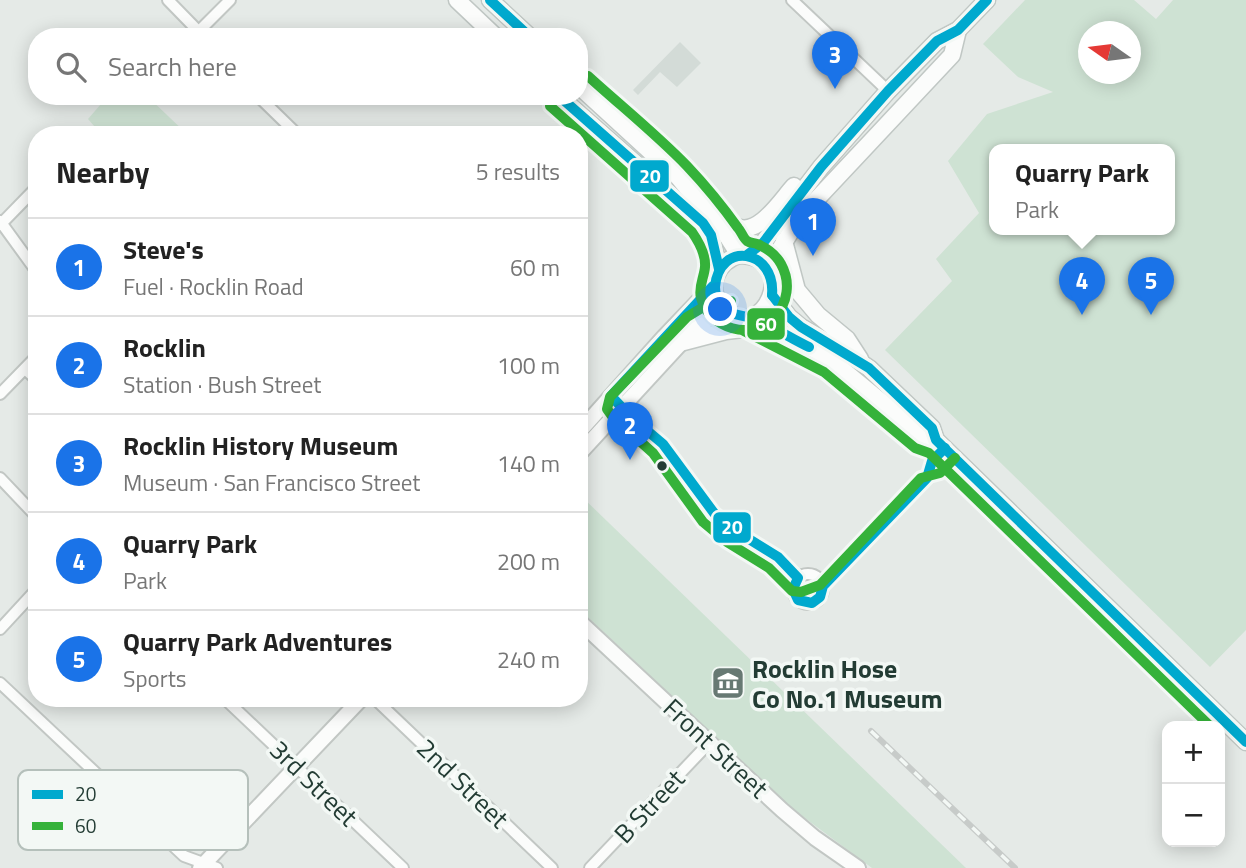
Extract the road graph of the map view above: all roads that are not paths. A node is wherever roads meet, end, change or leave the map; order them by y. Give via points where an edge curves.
1 (168, 0) edge
2 (230, 0) edge
3 (457, 0) edge
4 (490, 0) edge
5 (792, 0) edge
6 (987, 0) edge
7 (195, 28) edge
8 (206, 28) edge
9 (487, 28) edge
10 (520, 28) edge
11 (958, 30) junction
12 (888, 91) junction
13 (588, 94) edge
14 (267, 105) edge
15 (569, 105) edge
16 (289, 126) edge
17 (860, 152) junction
18 (821, 167) junction
19 (677, 176) junction
20 (28, 196) edge
21 (1, 223) edge
22 (784, 241) junction
23 (743, 255) junction
24 (28, 260) edge
25 (719, 269) junction
26 (770, 272) junction
27 (713, 286) junction
28 (772, 295) junction
29 (733, 315) junction
30 (750, 318) junction
31 (768, 327) junction
32 (680, 343) junction
33 (863, 364) junction
34 (28, 366) edge
35 (25, 369) junction
36 (28, 372) edge
37 (0, 394) edge
38 (616, 401) junction
39 (588, 412) edge
40 (936, 440) junction
41 (588, 441) edge
42 (0, 478) edge
43 (28, 508) edge
44 (797, 578) dead end
45 (28, 599) edge
46 (0, 629) edge
47 (588, 629) edge
48 (0, 683) edge
49 (234, 707) edge
50 (353, 707) edge
51 (383, 707) edge
52 (1246, 742) edge
53 (709, 743) junction
54 (296, 767) junction
55 (93, 770) edge
56 (248, 820) edge
57 (178, 850) edge
58 (221, 850) edge
59 (207, 866) edge
60 (403, 868) edge
61 (552, 868) edge
62 (590, 868) edge
63 (858, 868) edge

1 - 7 street
2 - 8 street
3 - 9 main road
4 - 10 main road
5 - 12 street
6 - 11 main road
11 - 12 main road via 937,41
11 - 17 main road via 952,55
12 - 17 main road via 891,104 868,132
12 - 18 main road
13 - 19 main road
14 - 16 street
15 - 25 main road via 703,223 711,235
17 - 22 main road
18 - 19 main road via 801,179 757,226 747,229 729,221
18 - 23 main road via 763,243
19 - 23 main road
20 - 21 street
21 - 24 street
22 - 26 main road
22 - 33 main road via 797,290 847,339
23 - 25 main road
23 - 26 main road via 756,258
25 - 27 main road
26 - 28 main road
27 - 29 main road via 719,303
27 - 38 street
28 - 30 main road via 759,314
28 - 33 main road via 801,327
29 - 30 main road
29 - 32 street via 710,319
30 - 31 main road
31 - 32 main road via 742,328
31 - 40 main road via 832,361 924,437
32 - 38 street
33 - 40 main road via 932,428
34 - 35 street
35 - 36 street
35 - 37 street
38 - 39 street
38 - 41 street
38 - 44 street via 663,444 714,513 778,557
40 - 52 main road
42 - 43 street
45 - 46 street
47 - 53 street, Front Street
48 - 55 street
49 - 54 street, 3rd Street
50 - 54 street
51 - 61 street, 2nd Street
53 - 62 street, B Street
53 - 63 street, Front Street via 815,838
54 - 56 street
54 - 60 street, 3rd Street
57 - 59 street
58 - 59 street

